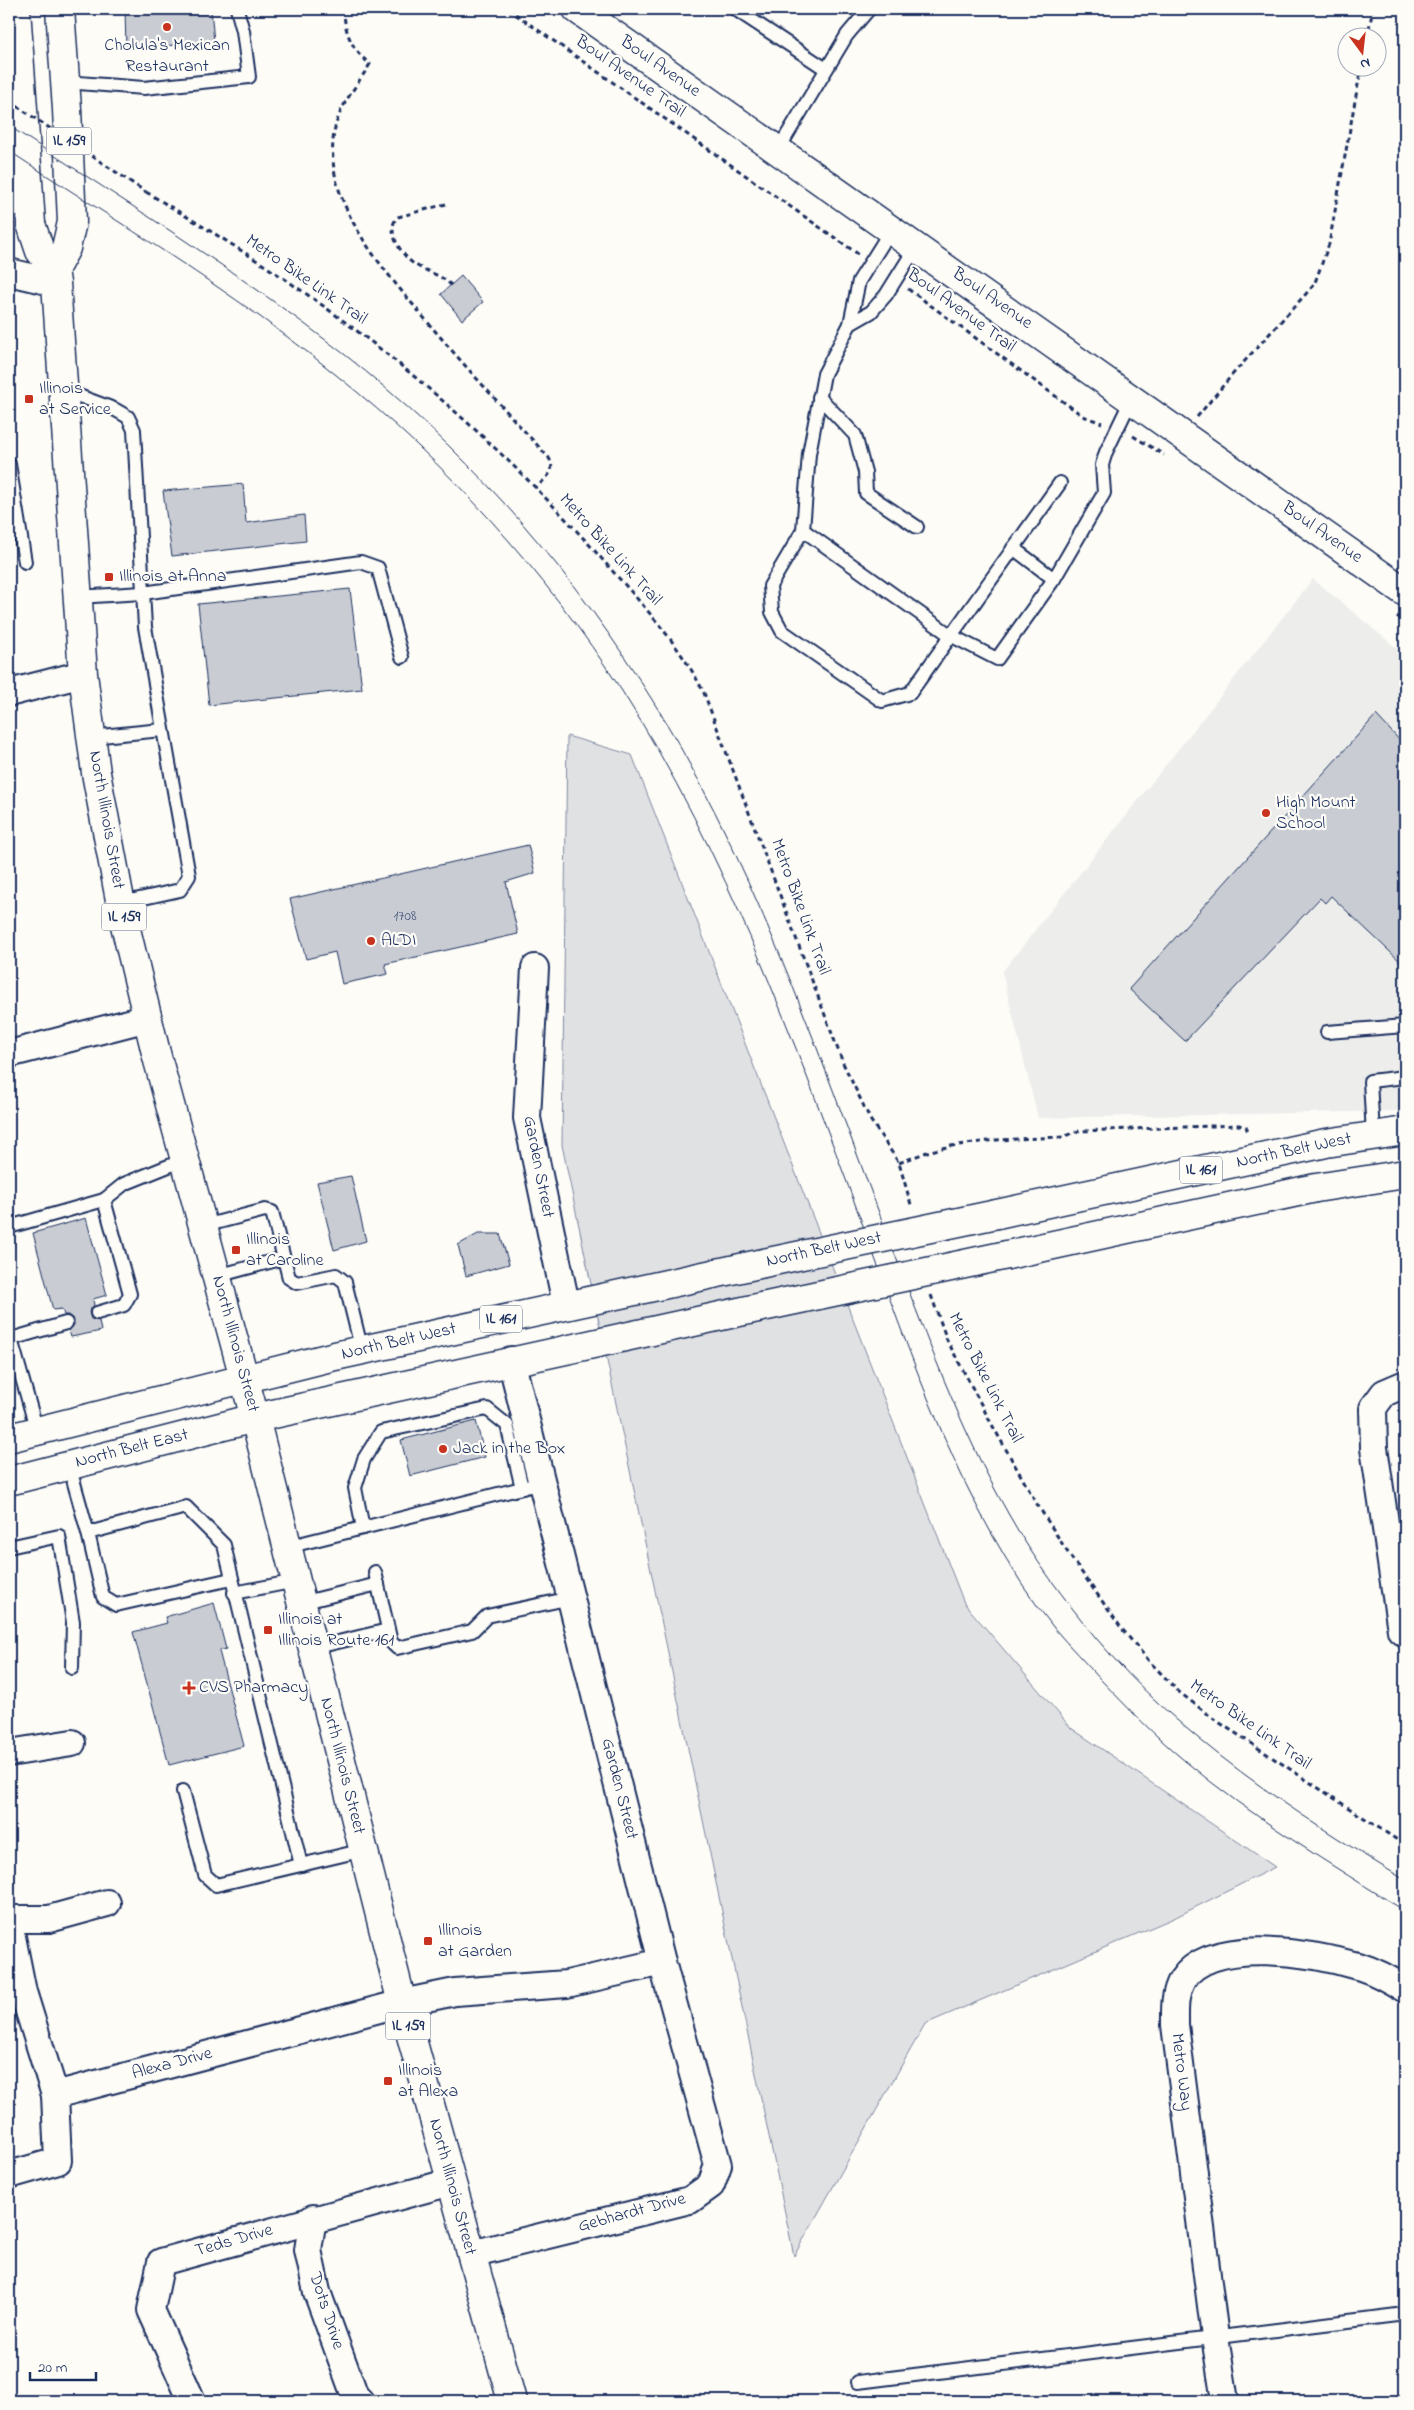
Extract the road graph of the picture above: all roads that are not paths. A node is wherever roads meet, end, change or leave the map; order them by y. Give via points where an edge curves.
1 (16, 9) edge
2 (60, 9) edge
3 (237, 9) edge
4 (735, 9) edge
5 (869, 9) edge
6 (592, 13) edge
7 (826, 69) junction
8 (65, 82) junction
9 (778, 150) junction
10 (891, 230) junction
11 (916, 247) junction
12 (9, 272) edge
13 (55, 277) junction
14 (850, 324) junction
15 (63, 390) junction
16 (819, 397) junction
17 (1132, 398) junction
18 (9, 464) edge
19 (1060, 483) dead end
20 (917, 528) dead end
21 (802, 530) junction
22 (1013, 548) junction
23 (25, 562) dead end
24 (1054, 580) junction
25 (143, 593) junction
26 (78, 596) junction
27 (1398, 602) edge
28 (950, 635) junction
29 (402, 657) dead end
30 (83, 674) junction
31 (9, 693) edge
32 (162, 730) junction
33 (91, 737) junction
34 (121, 903) junction
35 (535, 968) dead end
36 (148, 1018) junction
37 (1405, 1026) edge
38 (1327, 1032) dead end
39 (9, 1054) edge
40 (1405, 1077) edge
41 (1405, 1131) edge
42 (1373, 1135) junction
43 (186, 1159) junction
44 (1405, 1174) edge
45 (104, 1200) junction
46 (204, 1226) junction
47 (9, 1227) edge
48 (284, 1258) junction
49 (217, 1276) junction
50 (566, 1304) junction
51 (96, 1313) dead end
52 (66, 1323) dead end
53 (10, 1335) edge
54 (362, 1351) junction
55 (511, 1360) junction
56 (245, 1378) junction
57 (1405, 1384) edge
58 (255, 1418) junction
59 (37, 1431) junction
60 (9, 1438) edge
61 (69, 1465) junction
62 (9, 1481) edge
63 (532, 1485) junction
64 (363, 1528) junction
65 (88, 1533) junction
66 (9, 1547) edge
67 (287, 1547) junction
68 (231, 1578) junction
69 (298, 1592) junction
70 (234, 1593) junction
71 (571, 1598) junction
72 (388, 1630) junction
73 (1405, 1633) edge
74 (313, 1648) junction
75 (72, 1668) dead end
76 (72, 1743) dead end
77 (9, 1753) edge
78 (183, 1791) dead end
79 (364, 1850) junction
80 (301, 1865) junction
81 (107, 1903) dead end
82 (9, 1919) edge
83 (9, 1922) edge
84 (662, 1962) junction
85 (1405, 1989) edge
86 (16, 1994) edge
87 (402, 2003) junction
88 (55, 2095) junction
89 (9, 2175) edge
90 (451, 2182) junction
91 (313, 2218) junction
92 (471, 2254) junction
93 (1405, 2314) edge
94 (1215, 2337) junction
95 (858, 2382) dead end
96 (192, 2401) edge
97 (360, 2401) edge
98 (512, 2401) edge
99 (1225, 2401) edge

1 - 13 main road, IL 159 via 31,224 40,251
2 - 8 main road, IL 159
3 - 8 lane via 249,77 144,88
4 - 7 lane
5 - 7 lane via 847,35
6 - 9 main road, Boul Avenue
7 - 9 lane
8 - 13 main road, IL 159 via 72,222
9 - 10 main road, Boul Avenue
10 - 11 main road, Boul Avenue
10 - 14 lane via 859,281
11 - 14 lane via 886,295 871,312
11 - 17 main road, Boul Avenue
12 - 13 street
13 - 15 main road, North Illinois Street / IL 159
14 - 16 lane via 824,374
15 - 25 lane via 114,409 128,418 134,430
15 - 26 main road, North Illinois Street / IL 159
16 - 20 lane via 855,435 866,493
16 - 21 lane via 809,454
17 - 24 lane via 1102,465 1104,493
17 - 27 main road, Boul Avenue
18 - 23 lane
19 - 22 lane
21 - 28 lane
21 - 28 lane via 770,586 772,612 782,631 882,701 910,694
22 - 24 lane
22 - 28 lane
24 - 28 lane via 997,659
25 - 26 lane
25 - 29 lane via 361,562 378,568
25 - 32 lane via 145,627
26 - 30 main road, North Illinois Street / IL 159
30 - 31 street
30 - 33 main road, North Illinois Street / IL 159
32 - 33 lane
32 - 34 lane via 188,876 180,890
33 - 34 main road, North Illinois Street / IL 159
34 - 36 main road, North Illinois Street / IL 159
35 - 50 street, Garden Street via 527,1118
36 - 39 street
36 - 43 main road, North Illinois Street / IL 159
37 - 38 lane
40 - 42 lane via 1370,1081
41 - 42 main road, North Belt West / IL 161
42 - 50 main road, North Belt West / IL 161, bridge via 1326,1142
43 - 45 lane via 124,1184
43 - 46 main road, North Illinois Street / IL 159
44 - 55 main road, IL 161, bridge via 1316,1188
45 - 47 lane
45 - 51 lane via 130,1294 124,1305
46 - 48 lane via 265,1210 272,1212
46 - 49 main road, North Illinois Street / IL 159
48 - 49 lane
48 - 54 lane via 289,1278 297,1283 336,1275 345,1282
49 - 56 main road, North Illinois Street / IL 159
50 - 54 main road, North Belt West / IL 161
52 - 53 lane
53 - 59 lane
54 - 56 main road, North Belt West / IL 161
55 - 58 main road, IL 161
55 - 63 street, Garden Street
56 - 58 main road, North Illinois Street / IL 159
56 - 59 main road, IL 161
57 - 73 street via 1384,1393 1373,1408 1374,1448 1401,1630
58 - 61 main road, North Belt East / IL 161
58 - 67 main road, North Illinois Street / IL 159
59 - 60 main road, IL 161
61 - 62 main road, North Belt East / IL 161
61 - 65 lane
63 - 64 lane
63 - 64 lane via 507,1425 487,1409 381,1432 364,1459 355,1488
63 - 71 street, Garden Street
64 - 67 lane
65 - 68 lane via 186,1507 224,1545
65 - 68 lane via 104,1597 116,1606
66 - 75 lane via 59,1536 73,1622
67 - 69 main road, North Illinois Street / IL 159
68 - 70 lane
69 - 70 lane
69 - 72 lane via 377,1578
69 - 74 main road, North Illinois Street / IL 159
70 - 80 lane
71 - 72 lane via 487,1616 472,1631 397,1648 391,1642
71 - 84 street, Garden Street
72 - 74 lane
74 - 79 main road, North Illinois Street / IL 159
76 - 77 street
78 - 80 lane via 205,1875 216,1884
79 - 80 lane
79 - 87 main road, North Illinois Street / IL 159
81 - 82 street via 49,1919
83 - 86 street
84 - 87 street via 568,1984 455,1992
84 - 92 street, Gebhardt Drive via 718,2165 711,2185 690,2200
85 - 94 street, Metro Way via 1361,1967 1304,1954 1252,1951 1211,1958 1196,1966 1182,1980 1175,1997 1175,2025
86 - 88 street
87 - 88 street, Alexa Drive
87 - 90 main road, North Illinois Street / IL 159
88 - 89 street via 58,2161
90 - 91 street, Teds Drive
90 - 92 main road, North Illinois Street / IL 159
91 - 96 street, Teds Drive via 160,2262 151,2310
91 - 97 street, Dots Drive via 308,2250 317,2292
92 - 98 main road, North Illinois Street / IL 159
93 - 94 lane
94 - 95 lane
94 - 99 street, Metro Way

